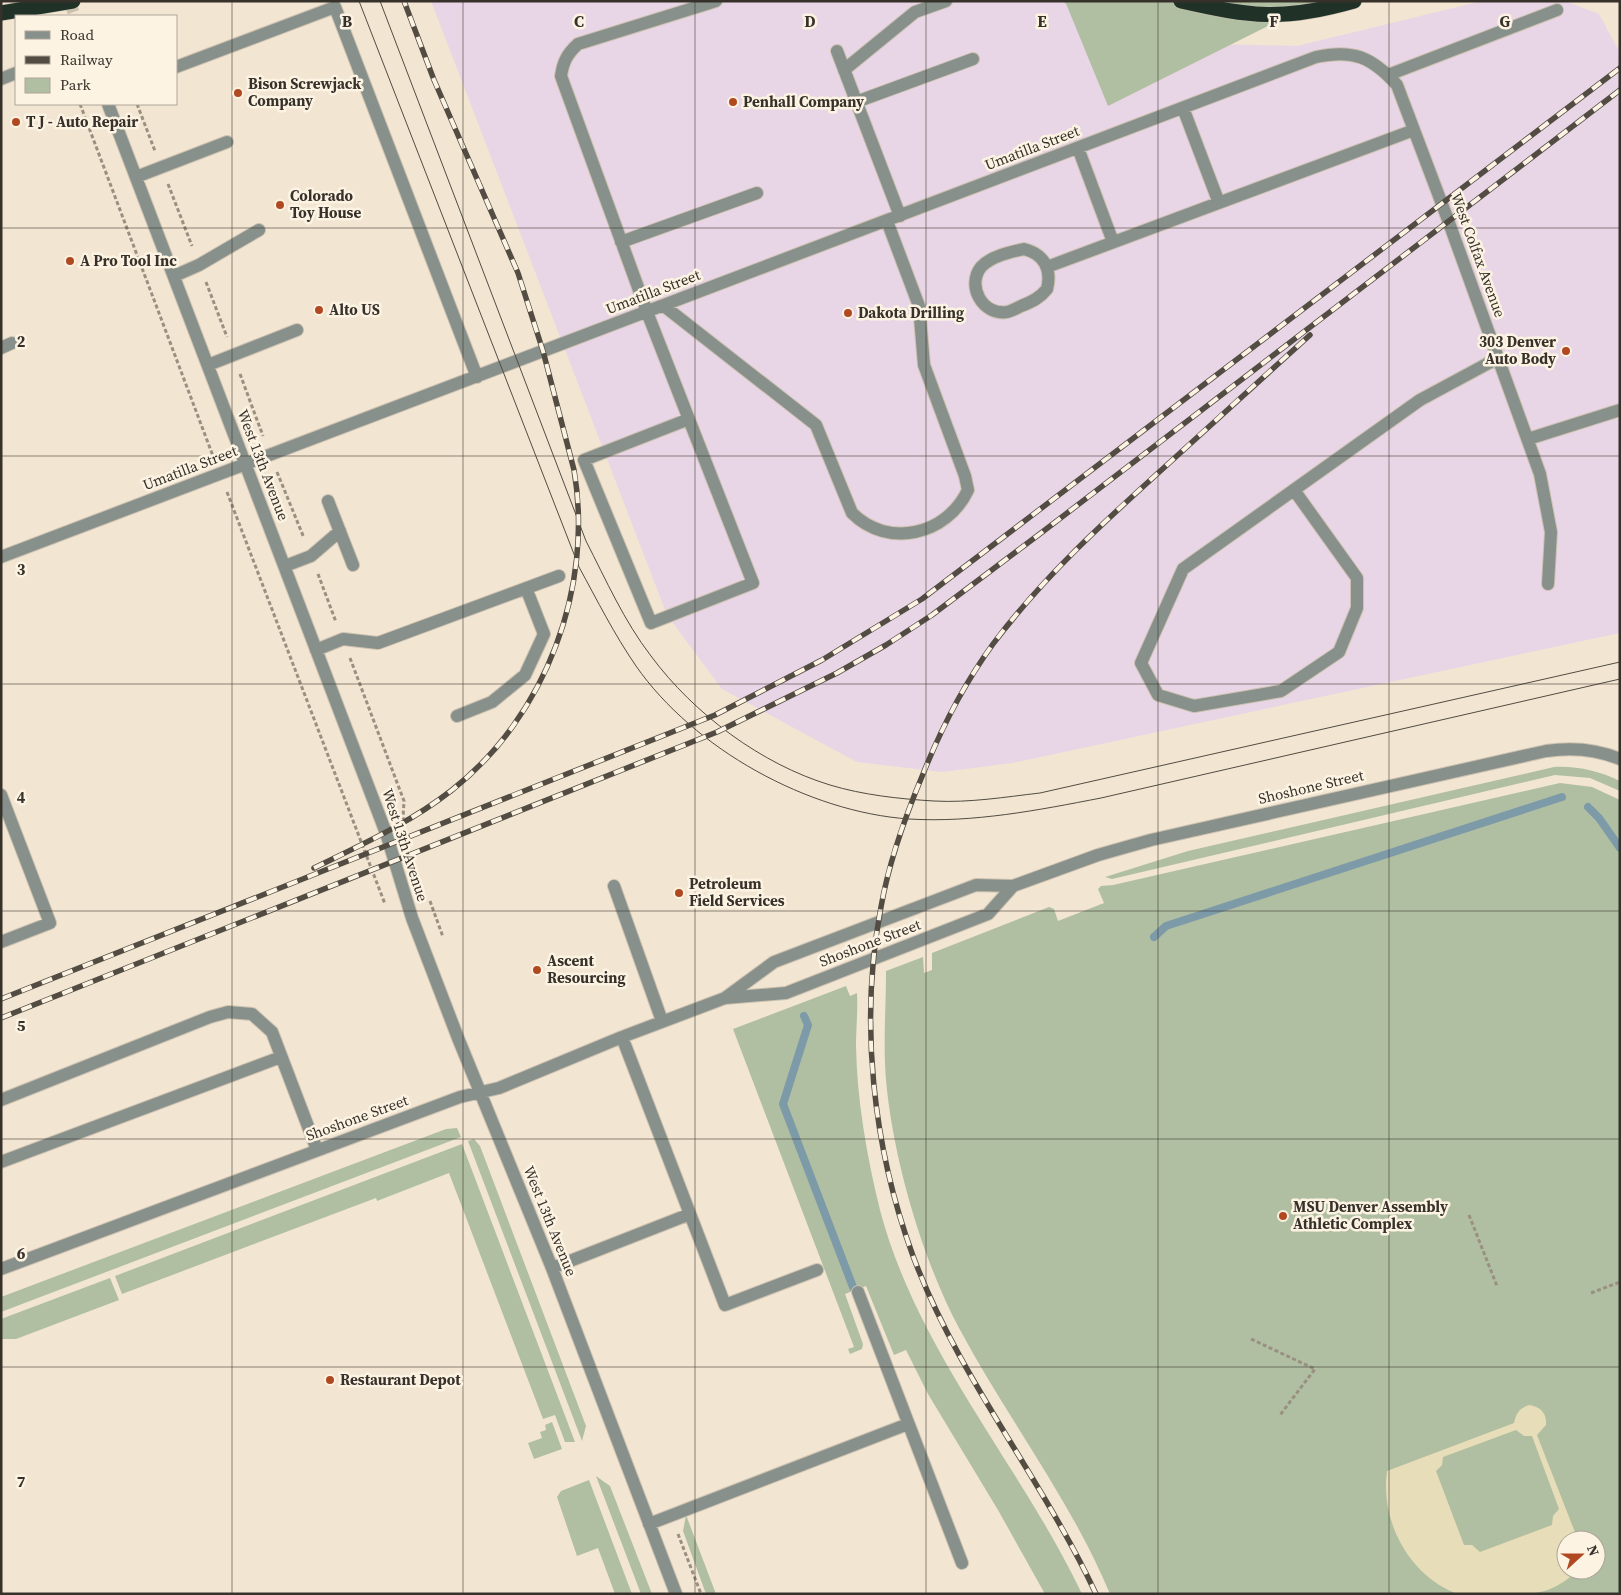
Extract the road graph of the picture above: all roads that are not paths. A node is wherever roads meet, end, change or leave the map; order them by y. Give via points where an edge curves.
1 (72, 1) edge
2 (716, 1) edge
3 (946, 1) edge
4 (1182, 1) edge
5 (1354, 1) edge
6 (1557, 10) dead end
7 (1, 13) edge
8 (837, 51) dead end
9 (1316, 57) joint
10 (973, 59) dead end
11 (178, 65) edge
12 (844, 70) junction
13 (15, 73) edge
14 (1388, 75) junction
15 (1, 79) edge
16 (856, 102) junction
17 (108, 105) edge
18 (1183, 108) junction
19 (1414, 130) junction
20 (226, 142) dead end
21 (1078, 148) junction
22 (136, 177) junction
23 (757, 192) dead end
24 (1219, 203) junction
25 (900, 216) junction
26 (887, 221) junction
27 (259, 230) dead end
28 (621, 242) junction
29 (1113, 242) junction
30 (1047, 267) junction
31 (174, 276) junction
32 (664, 306) junction
33 (647, 312) junction
34 (297, 330) dead end
35 (1498, 358) junction
36 (208, 365) junction
37 (477, 377) junction
38 (1620, 410) edge
39 (689, 419) junction
40 (1528, 439) junction
41 (246, 464) junction
42 (1294, 490) junction
43 (328, 501) dead end
44 (340, 531) junction
45 (1, 557) edge
46 (353, 565) dead end
47 (285, 566) junction
48 (559, 576) dead end
49 (1548, 584) dead end
50 (526, 588) junction
51 (316, 650) junction
52 (457, 716) dead end
53 (1620, 759) edge
54 (1, 795) edge
55 (614, 886) dead end
56 (1013, 886) junction
57 (1, 942) edge
58 (725, 998) junction
59 (662, 1021) junction
60 (622, 1037) junction
61 (281, 1056) junction
62 (481, 1092) junction
63 (1, 1100) edge
64 (317, 1150) junction
65 (1, 1162) edge
66 (690, 1214) junction
67 (552, 1268) junction
68 (1, 1269) edge
69 (817, 1270) dead end
70 (858, 1292) dead end
71 (908, 1424) junction
72 (649, 1524) junction
73 (962, 1563) dead end
74 (676, 1594) edge

1 - 7 highway, bridge
2 - 28 street via 589,38 569,52 563,64 564,88
3 - 12 street via 915,12
4 - 5 highway via 1237,14 1264,16 1313,12
6 - 14 street
8 - 12 street
9 - 14 street, West Colfax Avenue via 1336,53 1354,56 1369,61
9 - 18 street, Umatilla Street
10 - 16 street
11 - 37 street via 335,7
12 - 16 street
13 - 15 street
14 - 19 street, West Colfax Avenue via 1397,85
16 - 25 street
17 - 22 street, West 13th Avenue
18 - 21 street, Umatilla Street
18 - 24 street
19 - 24 street
19 - 35 street, West Colfax Avenue
20 - 22 street
21 - 25 street, Umatilla Street
21 - 29 street
22 - 31 street, West 13th Avenue
23 - 28 street
24 - 29 street
25 - 26 street, Umatilla Street
26 - 32 street, Umatilla Street
26 - 32 street via 919,306 924,365 968,490 955,511 927,529 897,534 877,530 861,522 849,507 816,425
27 - 31 street via 200,265
28 - 33 street
29 - 30 street
30 - 30 street via 1040,256 1024,249 995,258 980,268 976,277 977,295 989,308 1006,312 1015,309 1041,296 1049,281
31 - 36 street, West 13th Avenue
32 - 33 street, Umatilla Street
33 - 37 street, Umatilla Street
33 - 39 street
34 - 36 street
35 - 40 street, West Colfax Avenue
35 - 42 street via 1420,400
36 - 41 street, West 13th Avenue
37 - 41 street, Umatilla Street
38 - 40 street
39 - 39 street via 754,583 651,623 584,460
40 - 49 street, West Colfax Avenue via 1540,474 1549,522
41 - 45 street, Umatilla Street
41 - 47 street, West 13th Avenue
42 - 42 street via 1183,569 1141,663 1158,695 1194,706 1281,691 1339,652 1357,608 1357,578
43 - 44 street
44 - 46 street
44 - 47 street via 311,556
47 - 51 street, West 13th Avenue
48 - 50 street
50 - 51 street via 378,643 343,639
50 - 52 street via 544,634 525,675 492,702
51 - 62 street, West 13th Avenue via 386,832 412,918
53 - 56 street, Shoshone Street via 1587,750 1565,748 1546,751 1151,840 1098,855
54 - 57 street via 50,923
55 - 59 street
56 - 58 street, Shoshone Street via 976,885 774,962
56 - 58 street, Shoshone Street via 988,914 786,993
58 - 59 street, Shoshone Street
59 - 60 street, Shoshone Street
60 - 62 street, Shoshone Street via 499,1088
60 - 66 street
61 - 63 street via 272,1032 252,1014 228,1012
61 - 64 street
61 - 65 street
62 - 64 street, Shoshone Street via 460,1096
62 - 67 street, West 13th Avenue
64 - 68 street, Shoshone Street
66 - 67 street
66 - 69 street via 725,1305
67 - 72 street, West 13th Avenue
70 - 71 street
71 - 72 street
71 - 73 street
72 - 74 street, West 13th Avenue

